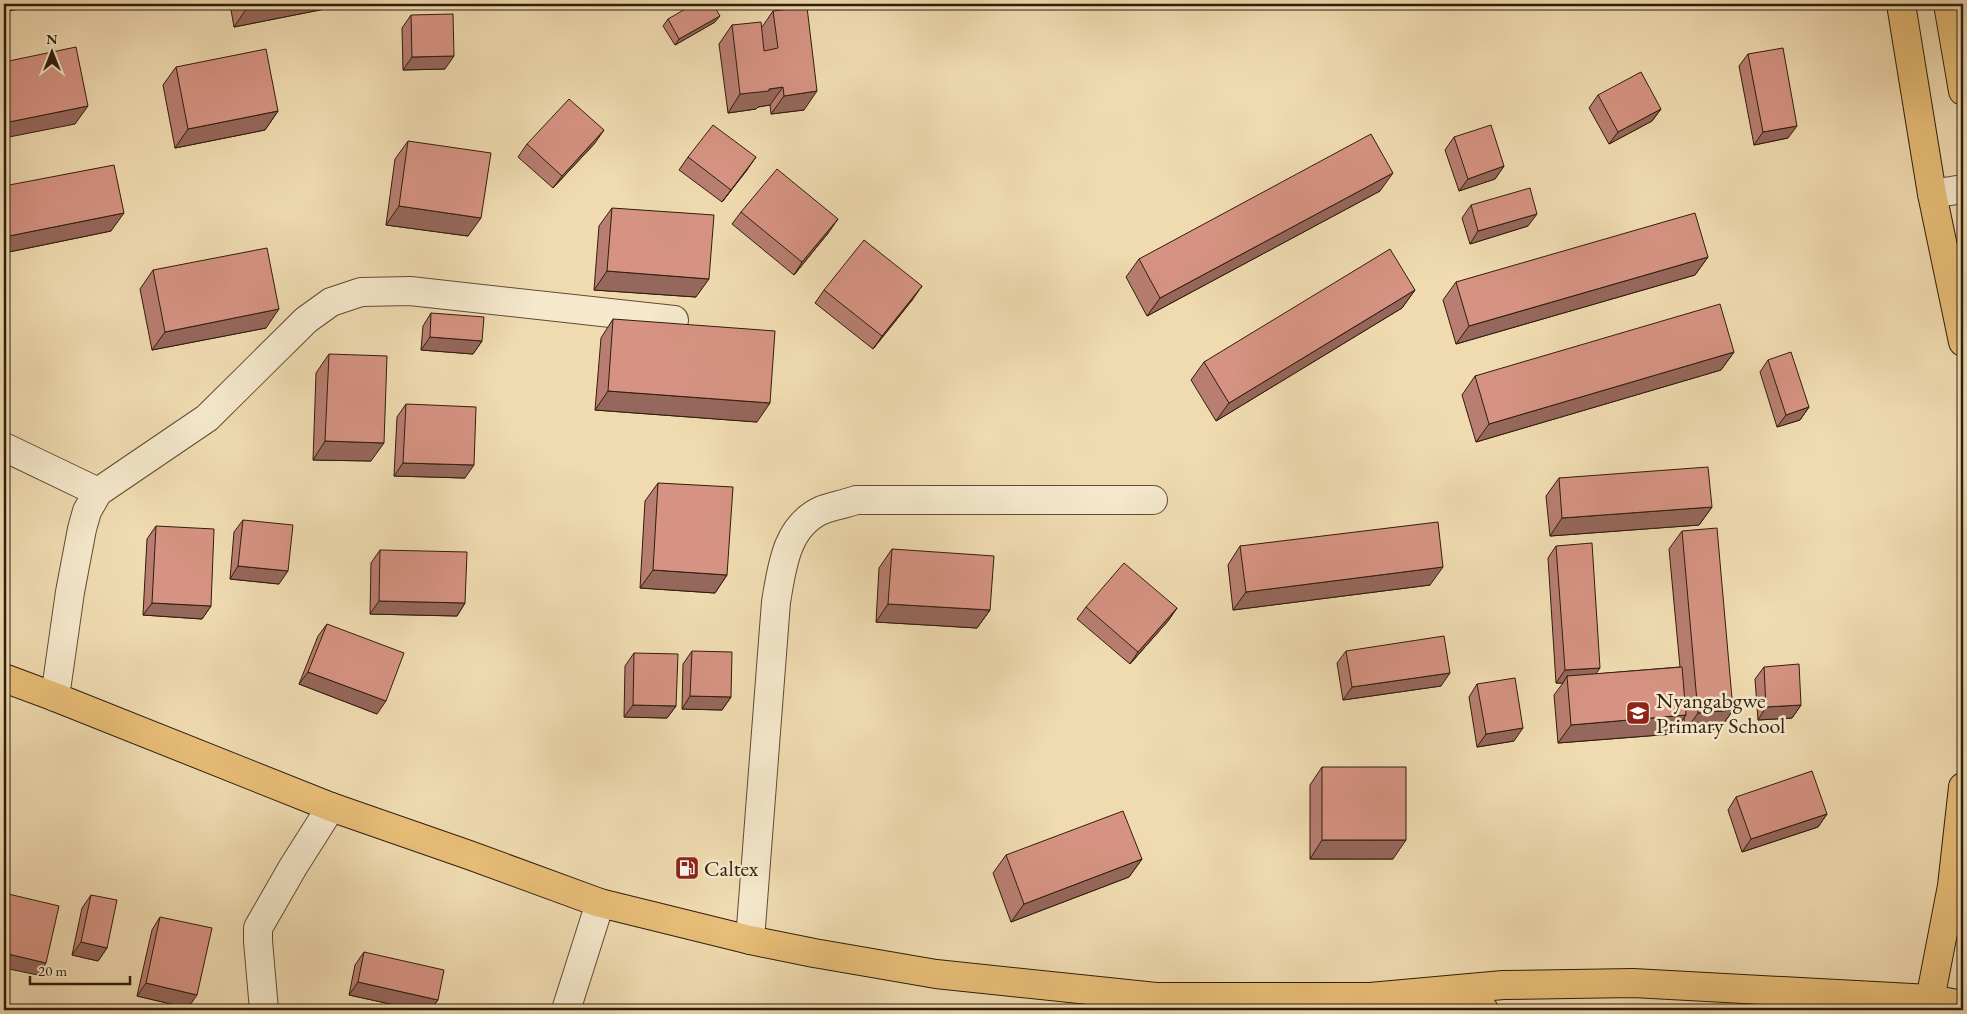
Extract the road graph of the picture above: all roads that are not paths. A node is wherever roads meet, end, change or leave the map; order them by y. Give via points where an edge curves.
1 (1901, 4) edge
2 (1948, 4) edge
3 (1963, 91) edge
4 (1963, 189) edge
5 (1932, 194) junction
6 (674, 320) dead end
7 (1963, 342) edge
8 (4, 447) edge
9 (98, 492) junction
10 (1153, 500) dead end
11 (4, 678) edge
12 (55, 697) junction
13 (1963, 787) edge
14 (331, 807) junction
15 (600, 903) junction
16 (750, 940) junction
17 (1370, 997) junction
18 (1929, 1005) edge
19 (1963, 1005) edge
20 (264, 1010) edge
21 (566, 1010) edge
22 (1484, 1010) edge

1 - 5 main road
2 - 3 main road
4 - 5 street
5 - 7 main road
6 - 9 street via 410,291 361,292 331,302 306,320 207,418
8 - 9 street
9 - 12 street via 87,511 82,529
10 - 16 street via 856,500 822,510 796,530 782,564 776,602
11 - 12 main road
12 - 14 main road
13 - 18 main road via 1952,886
14 - 15 main road
14 - 20 street via 258,928
15 - 16 main road
15 - 21 street
16 - 17 main road via 936,974 1156,997
17 - 18 main road via 1503,985 1633,983
17 - 22 main road
18 - 19 main road

